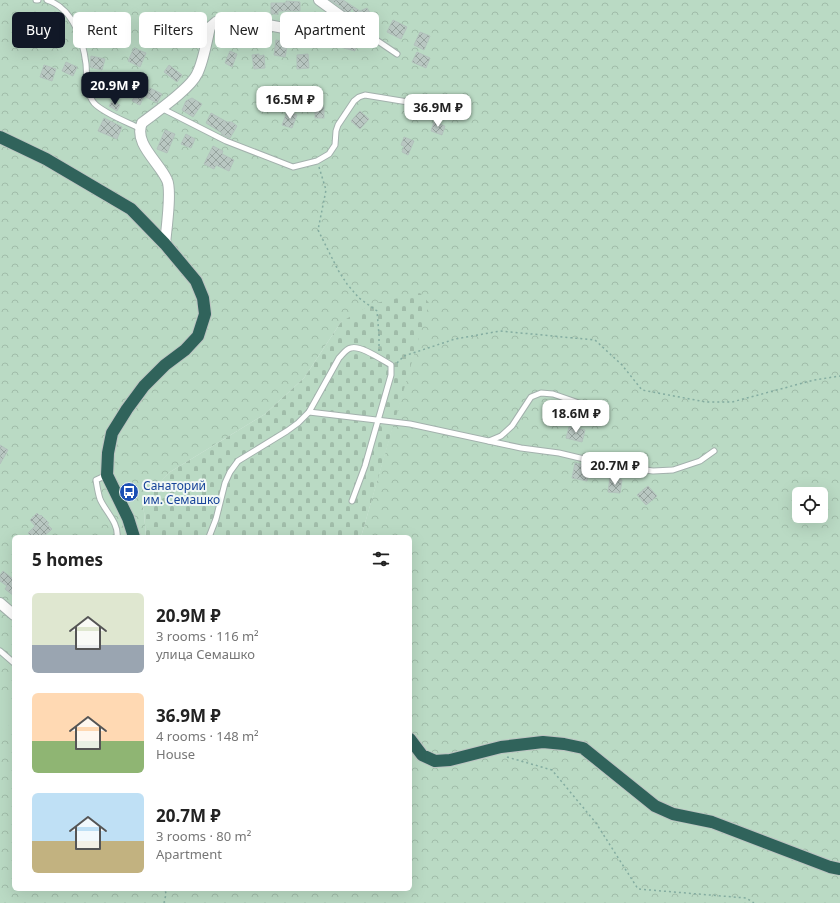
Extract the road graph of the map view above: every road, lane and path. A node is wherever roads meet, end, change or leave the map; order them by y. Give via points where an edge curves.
1 (47, 0) edge
2 (324, 2) edge
3 (336, 12) edge
4 (280, 27) edge
5 (379, 42) edge
6 (397, 54) dead end
7 (160, 108) junction
8 (457, 115) dead end
9 (139, 128) junction
10 (0, 137) edge
11 (318, 161) junction
12 (165, 244) junction
13 (378, 358) junction
14 (391, 365) junction
15 (840, 376) edge
16 (309, 412) junction
17 (592, 417) dead end
18 (378, 420) junction
19 (489, 441) junction
20 (714, 451) dead end
21 (107, 474) junction
22 (352, 501) dead end
23 (116, 535) edge
24 (133, 535) edge
25 (210, 535) edge
26 (0, 603) edge
27 (12, 613) edge
28 (0, 652) edge
29 (12, 661) edge
30 (412, 742) edge
31 (486, 750) junction
32 (840, 869) edge
33 (165, 891) edge
34 (164, 903) edge
35 (754, 903) edge

1 - 9 lane via 55,2 61,8 79,34 86,62 88,89 95,103 105,111
2 - 3 street
4 - 7 street via 241,20 224,19 216,22 210,27 198,74
5 - 6 lane
7 - 9 street
7 - 11 lane via 226,141 292,168
8 - 11 lane via 414,103 365,95 354,101 338,125 335,145 329,154
9 - 12 street via 143,143 168,181
10 - 12 highway via 46,159 131,209
11 - 13 path via 326,190 318,230 347,284 359,298 377,311
12 - 21 highway via 196,281 204,298 205,314 198,336 144,386 112,433
13 - 14 lane
13 - 16 lane via 358,347 345,351
14 - 15 path via 398,363 404,356 454,339 500,331 595,340 622,365 642,390 706,402 732,402 814,380
14 - 18 lane via 391,375
16 - 18 lane
16 - 25 lane via 298,424 238,461 224,483
17 - 19 lane via 579,403 553,394 541,393 531,397 512,426 501,436
18 - 19 lane via 410,424
18 - 22 lane
19 - 20 lane via 653,471 673,470 686,466 700,461
21 - 23 lane via 96,480 100,498
21 - 24 highway
26 - 27 street
28 - 29 lane
30 - 31 highway via 422,755 435,761 450,760
31 - 32 highway via 543,742 583,748 655,806 673,814 712,822
31 - 35 path via 552,770 596,822 638,889 746,898
33 - 34 path

